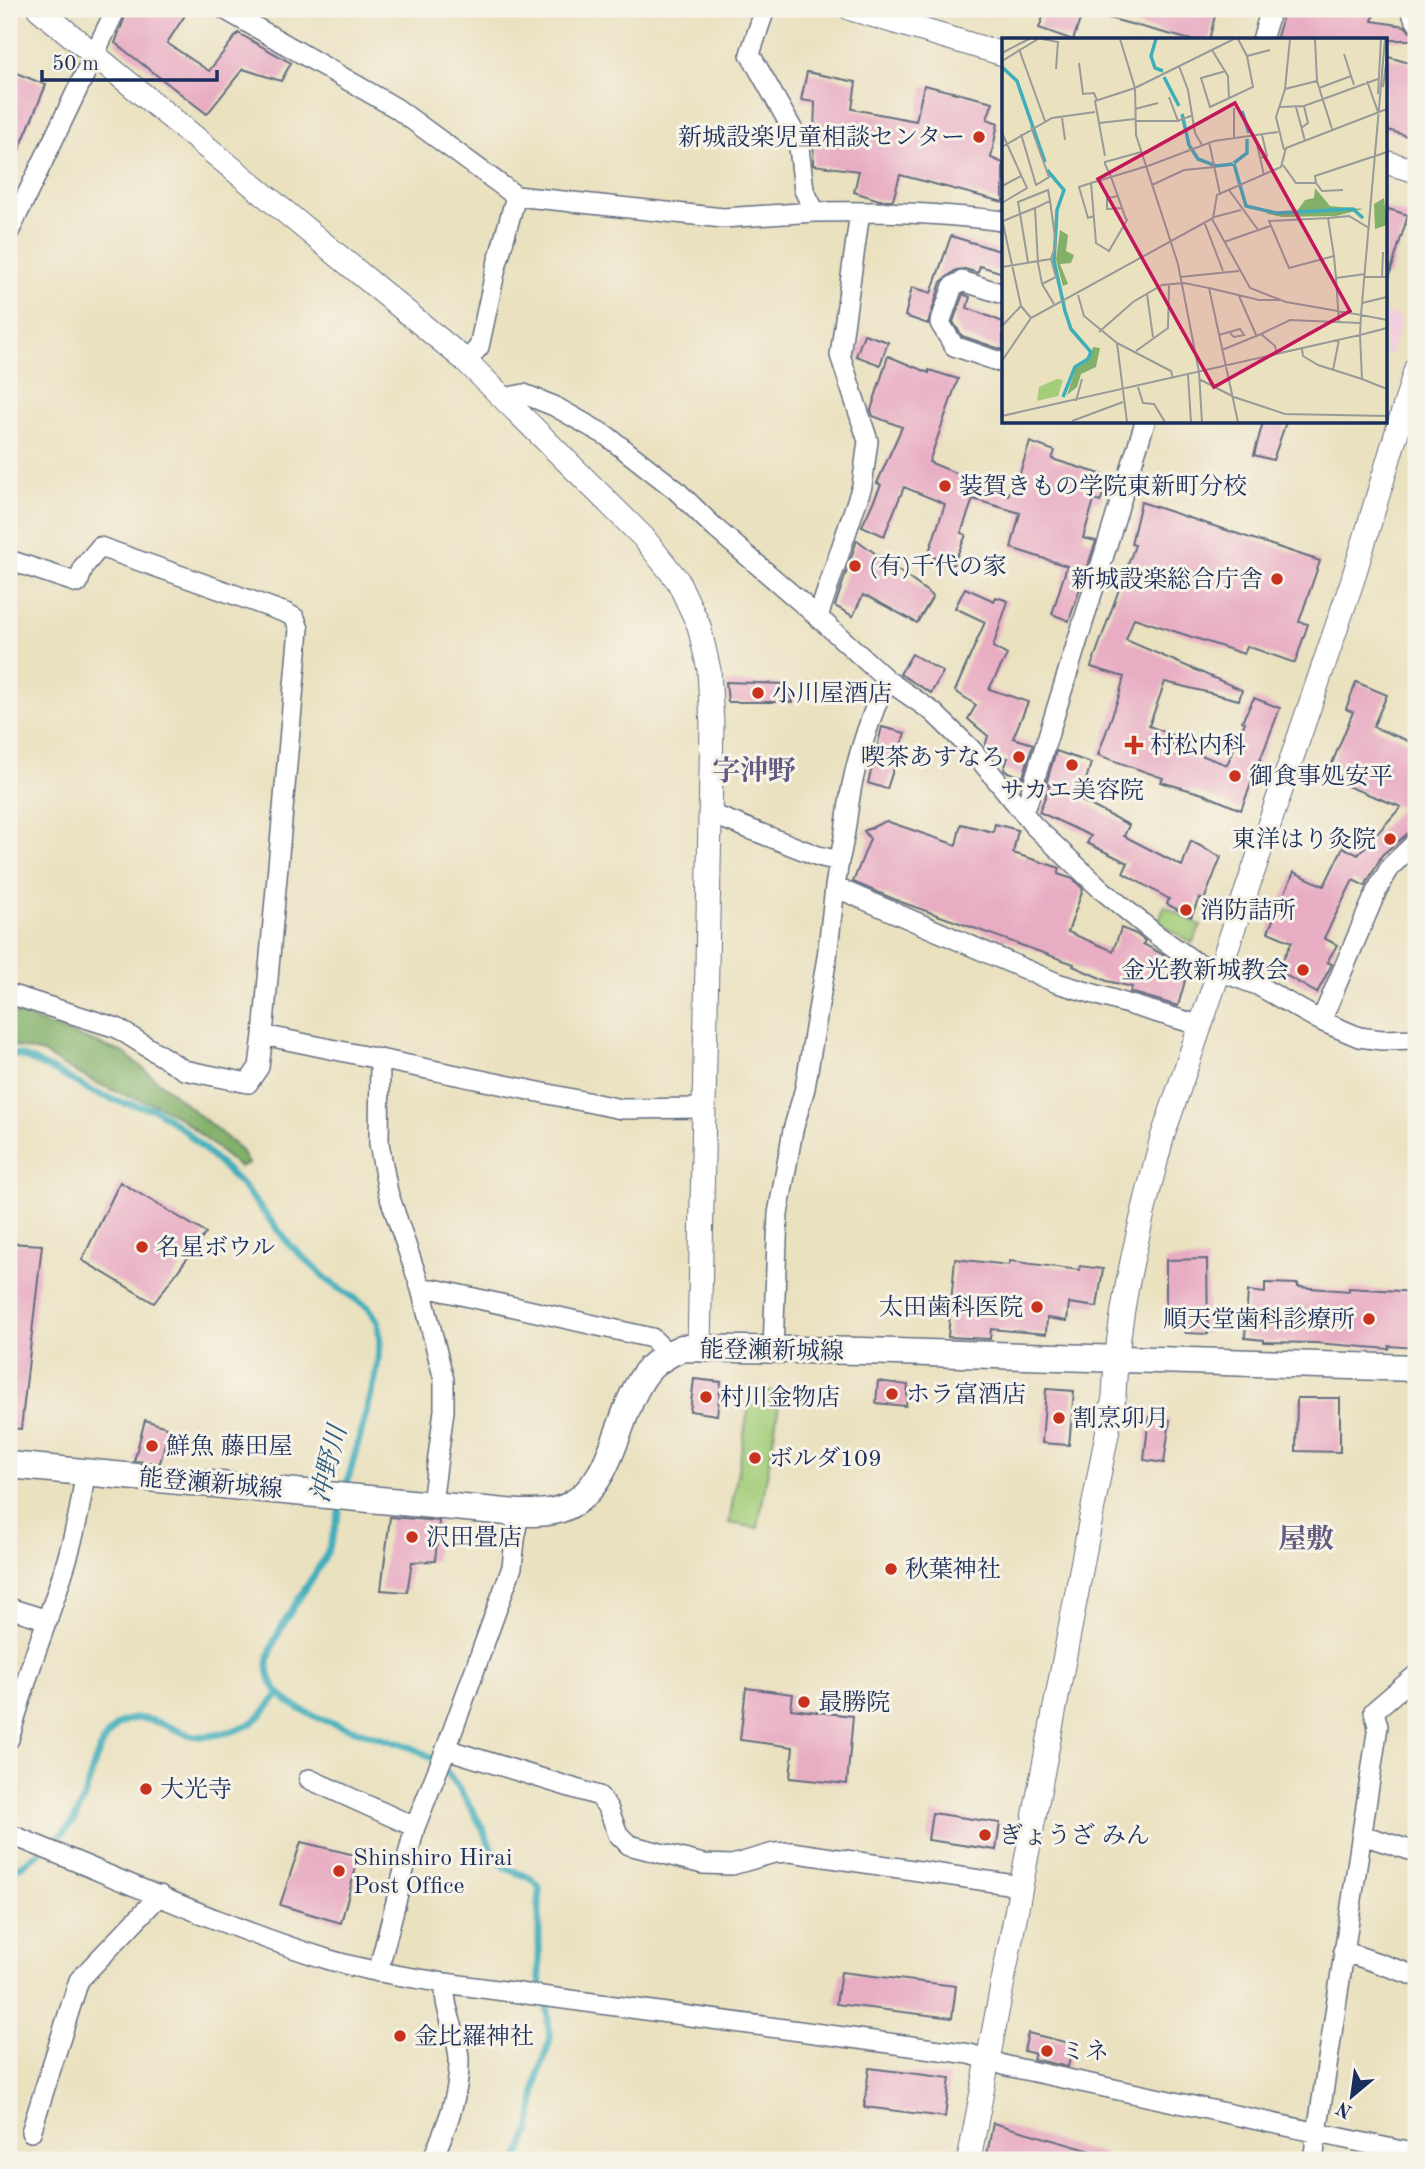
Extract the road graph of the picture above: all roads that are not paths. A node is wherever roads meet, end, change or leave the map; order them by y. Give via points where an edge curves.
1 (39, 9) edge
2 (116, 9) edge
3 (224, 9) edge
4 (765, 9) edge
5 (851, 9) edge
6 (1271, 9) edge
7 (1409, 9) edge
8 (1416, 21) edge
9 (1263, 38) edge
10 (94, 54) junction
11 (1002, 54) edge
12 (1386, 162) edge
13 (1416, 170) edge
14 (516, 195) junction
15 (815, 212) junction
16 (860, 212) junction
17 (1002, 221) edge
18 (9, 232) edge
19 (1002, 294) edge
20 (466, 361) junction
21 (1002, 363) edge
22 (1416, 368) edge
23 (504, 398) junction
24 (1144, 424) edge
25 (9, 560) edge
26 (818, 617) junction
27 (887, 680) junction
28 (1022, 811) junction
29 (709, 813) junction
30 (1416, 842) edge
31 (839, 861) junction
32 (835, 887) junction
33 (1220, 973) junction
34 (9, 994) edge
35 (1321, 1021) junction
36 (1202, 1026) junction
37 (263, 1035) junction
38 (1416, 1040) edge
39 (380, 1059) junction
40 (703, 1108) junction
41 (421, 1289) junction
42 (699, 1348) junction
43 (773, 1350) junction
44 (668, 1354) junction
45 (1115, 1360) junction
46 (1416, 1368) edge
47 (9, 1465) edge
48 (85, 1471) junction
49 (432, 1504) junction
50 (518, 1513) junction
51 (9, 1608) edge
52 (48, 1620) junction
53 (1416, 1675) edge
54 (9, 1739) edge
55 (446, 1749) junction
56 (309, 1779) dead end
57 (415, 1827) junction
58 (9, 1834) edge
59 (1362, 1835) junction
60 (1416, 1852) edge
61 (1021, 1886) junction
62 (160, 1895) junction
63 (1343, 1951) junction
64 (378, 1972) junction
65 (1416, 1976) edge
66 (445, 1983) junction
67 (988, 2060) junction
68 (1317, 2131) junction
69 (31, 2132) dead end
70 (1416, 2154) edge
71 (432, 2160) edge
72 (970, 2160) edge
73 (1313, 2160) edge

1 - 10 street
2 - 10 street
3 - 14 street via 396,107
4 - 15 street via 750,54 798,139 804,190
5 - 11 street
6 - 9 street
7 - 8 street
10 - 18 street
10 - 20 street
12 - 13 street
14 - 15 street via 723,218
14 - 20 street via 479,346
15 - 16 street
16 - 17 street
16 - 26 street via 840,355 868,440 862,486
19 - 21 street via 962,281 953,286 940,323 954,346
20 - 23 street
22 - 33 street via 1352,582
23 - 26 street via 524,394 607,436 676,490
23 - 29 street via 643,537 678,581 699,626 709,670
24 - 28 street
25 - 37 street via 78,583 84,566 100,547 295,618 299,629
26 - 27 street
27 - 28 street via 933,712 972,750
27 - 31 street via 852,784
28 - 33 street via 1149,929 1195,962
29 - 31 street
29 - 40 street
30 - 35 street via 1391,866 1377,890
31 - 32 street
32 - 36 street via 1057,983
32 - 43 street via 827,957 778,1213
33 - 35 street via 1257,985
33 - 36 street
34 - 37 street via 117,1028 184,1070 248,1083 259,1067
35 - 38 street via 1359,1037
36 - 45 street via 1162,1138
37 - 39 street
39 - 40 street via 621,1109
39 - 41 street via 379,1143 388,1192
40 - 42 street
41 - 44 street via 652,1338
41 - 49 street via 443,1380 444,1410
42 - 43 main road, 能登瀬新城線
42 - 44 main road, 能登瀬新城線
43 - 45 main road, 能登瀬新城線
44 - 50 main road, 能登瀬新城線 via 650,1368 632,1395 591,1488 570,1505 548,1513
45 - 46 main road, 能登瀬新城線
45 - 61 street via 1114,1397
47 - 48 main road, 能登瀬新城線
48 - 49 main road, 能登瀬新城線
48 - 52 street
49 - 50 main road, 能登瀬新城線
50 - 55 street via 512,1567
51 - 52 street
52 - 54 street
53 - 59 street via 1374,1711 1378,1726
55 - 57 street
55 - 61 street via 599,1796 618,1834 629,1845 703,1864 732,1865 791,1852
56 - 57 street
57 - 64 street
58 - 62 street
59 - 60 street
59 - 63 street
61 - 67 street
62 - 64 street via 267,1939
62 - 69 street via 79,1980
63 - 65 street
63 - 68 street
64 - 66 street
66 - 67 street via 738,2021
66 - 71 street via 444,1999 459,2058 452,2114
67 - 68 street
67 - 72 street
68 - 70 street
68 - 73 street

